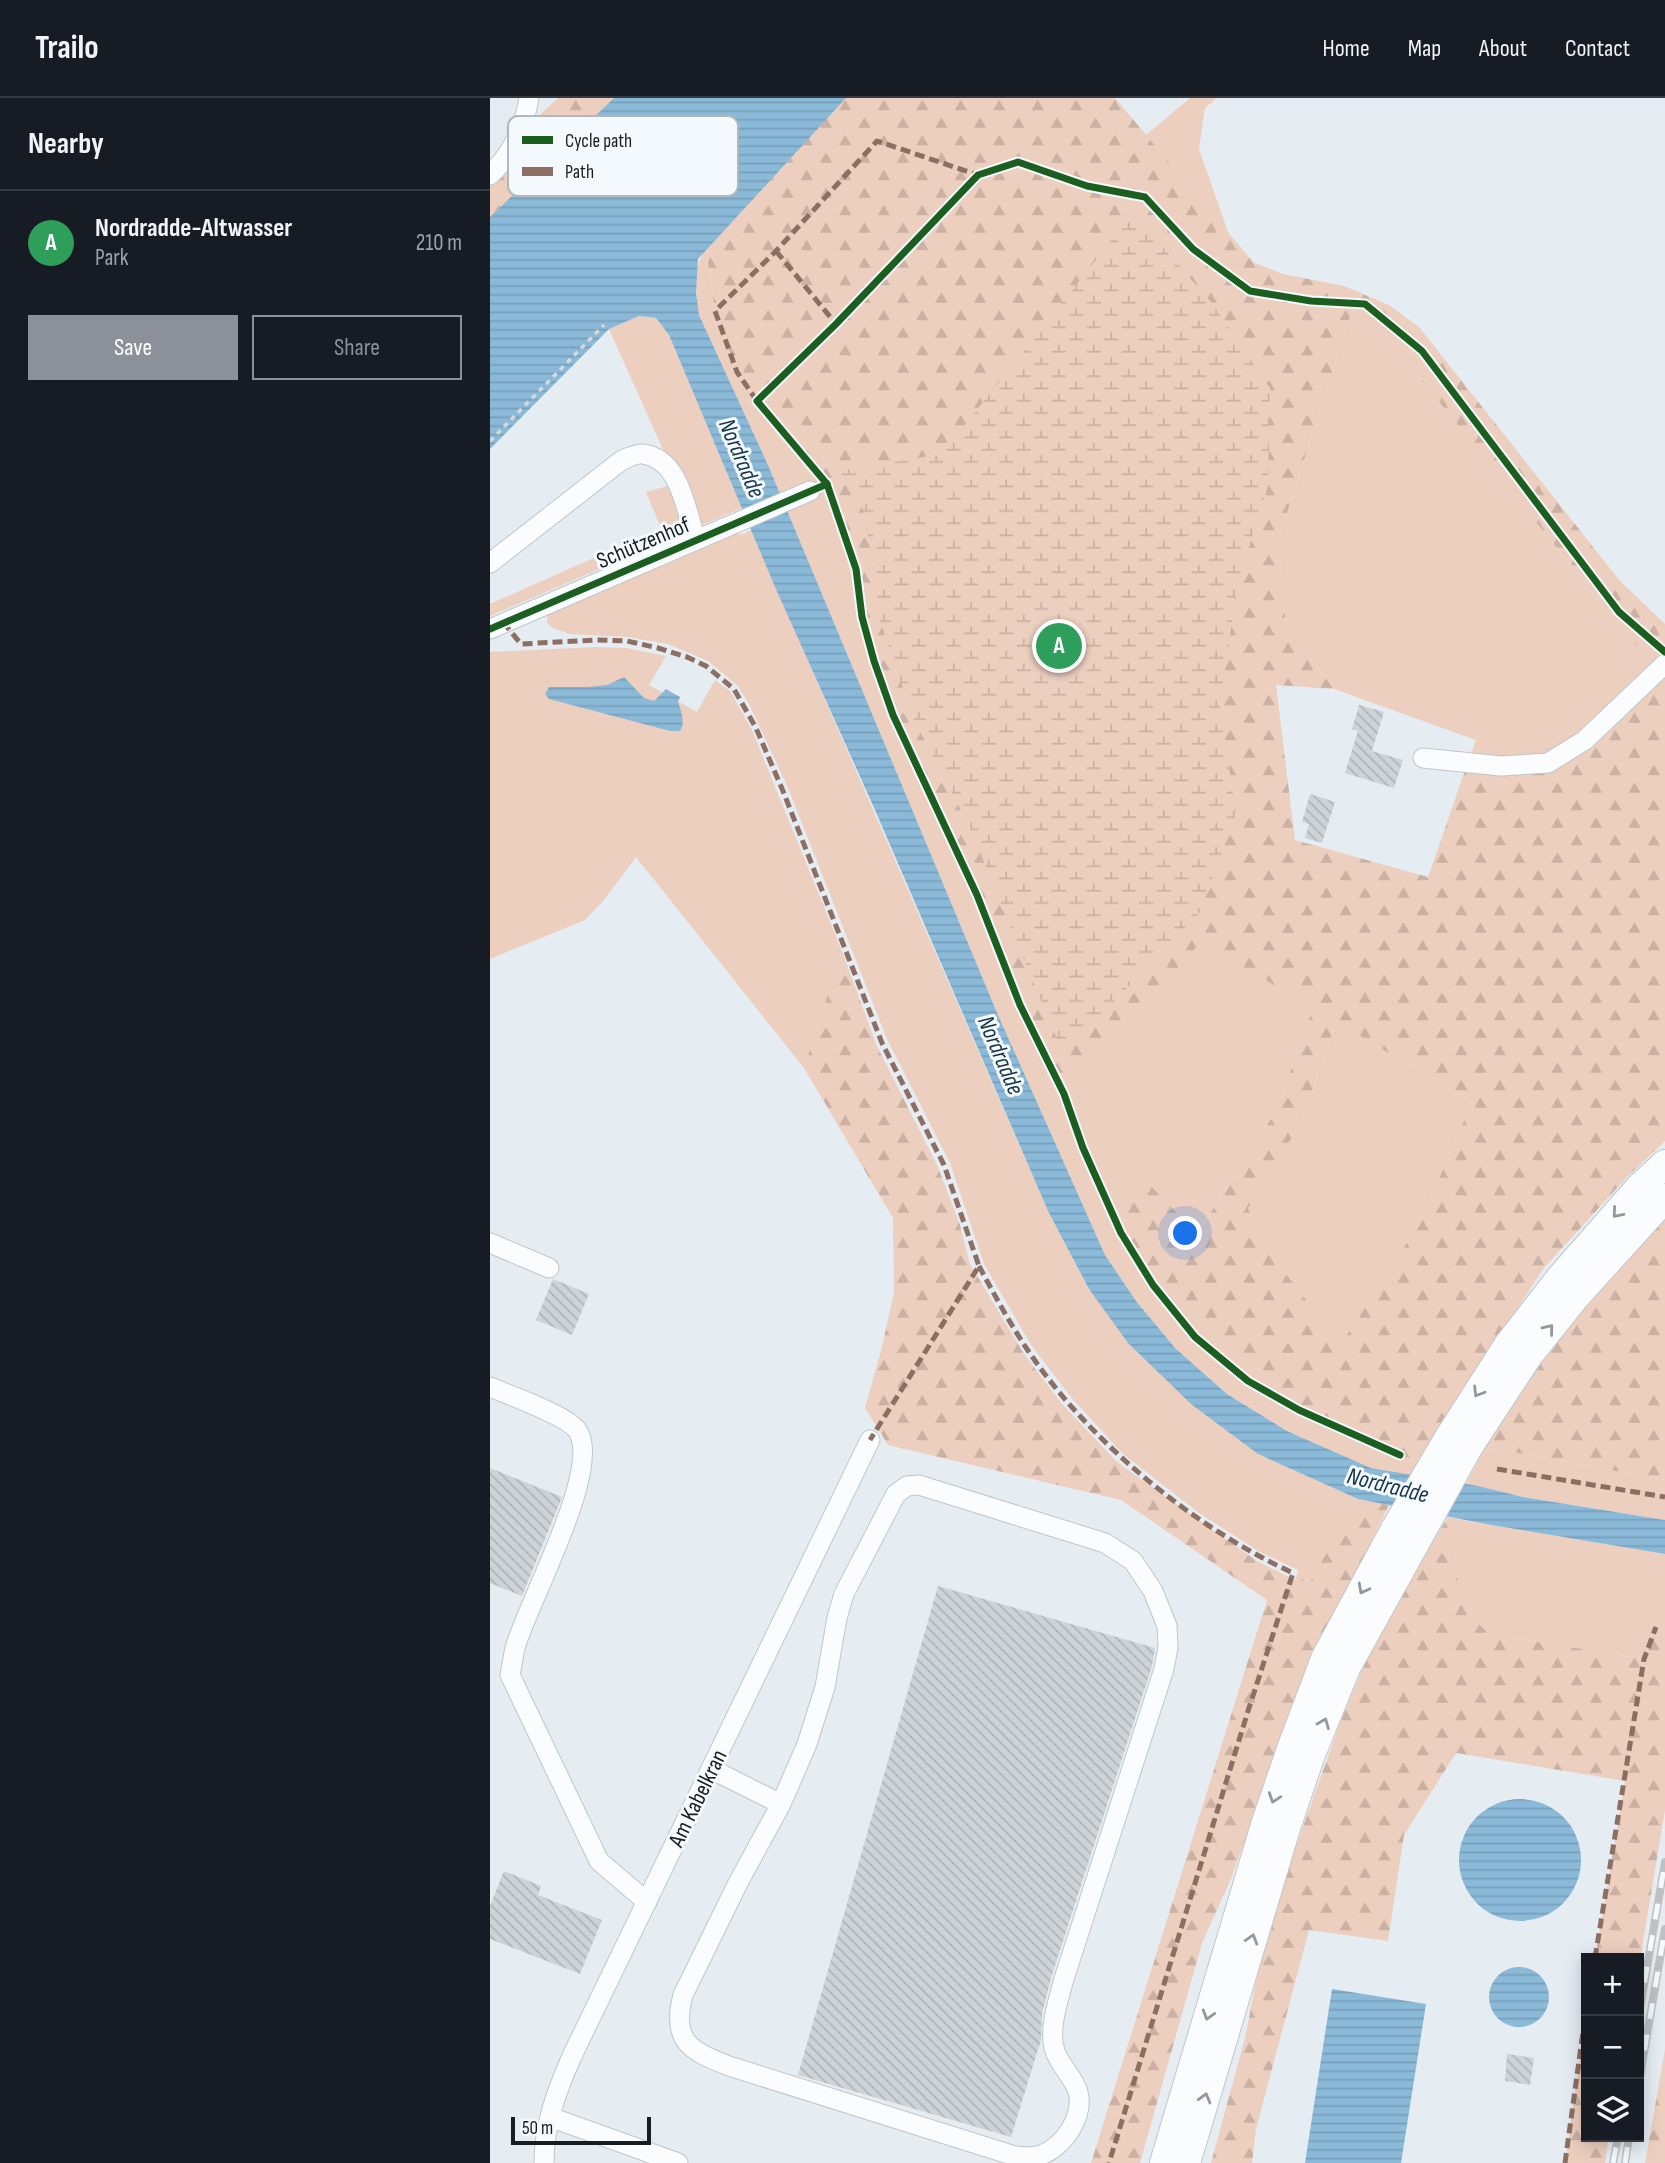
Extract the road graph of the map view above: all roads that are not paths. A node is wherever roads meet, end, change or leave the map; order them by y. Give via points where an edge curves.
1 (529, 98) edge
2 (525, 116) edge
3 (508, 155) edge
4 (490, 175) edge
5 (805, 492) dead end
6 (696, 540) junction
7 (490, 562) edge
8 (490, 629) edge
9 (1665, 664) edge
10 (1423, 758) dead end
11 (1665, 1164) edge
12 (1665, 1198) edge
13 (490, 1243) edge
14 (549, 1268) dead end
15 (490, 1387) edge
16 (870, 1440) dead end
17 (1459, 1442) junction
18 (1407, 1532) junction
19 (711, 1769) junction
20 (781, 1804) junction
21 (647, 1902) junction
22 (550, 2117) junction
23 (544, 2163) edge
24 (678, 2163) edge
25 (1164, 2163) edge
26 (1186, 2163) edge

1 - 2 street
3 - 4 street
5 - 6 street, Schützenhof
6 - 7 street via 678,483 663,462 642,454 622,460
6 - 8 street, Schützenhof
9 - 10 street via 1585,740 1548,763 1500,766
11 -> 17 highway via 1553,1286 1507,1345
17 -> 12 highway via 1576,1296
13 - 14 street
15 - 21 street via 560,1418 577,1430 581,1442 584,1453 576,1494 515,1647 510,1675 599,1861
16 - 19 street, Am Kabelkran
17 - 18 highway
18 -> 25 highway via 1325,1659 1262,1835
26 -> 18 highway via 1310,1757
19 - 20 street
19 - 21 street, Am Kabelkran
20 - 20 street via 683,1996 680,2029 688,2044 701,2056 729,2066 1015,2155 1036,2157 1055,2149 1069,2134 1078,2092 1055,2052 1053,2025 1168,1647 1167,1626 1153,1591 1133,1561 1105,1543 919,1485 907,1486 883,1515 844,1594 825,1687
21 - 22 street, Am Kabelkran via 572,2056
22 - 23 street, Am Kabelkran
22 - 24 street

